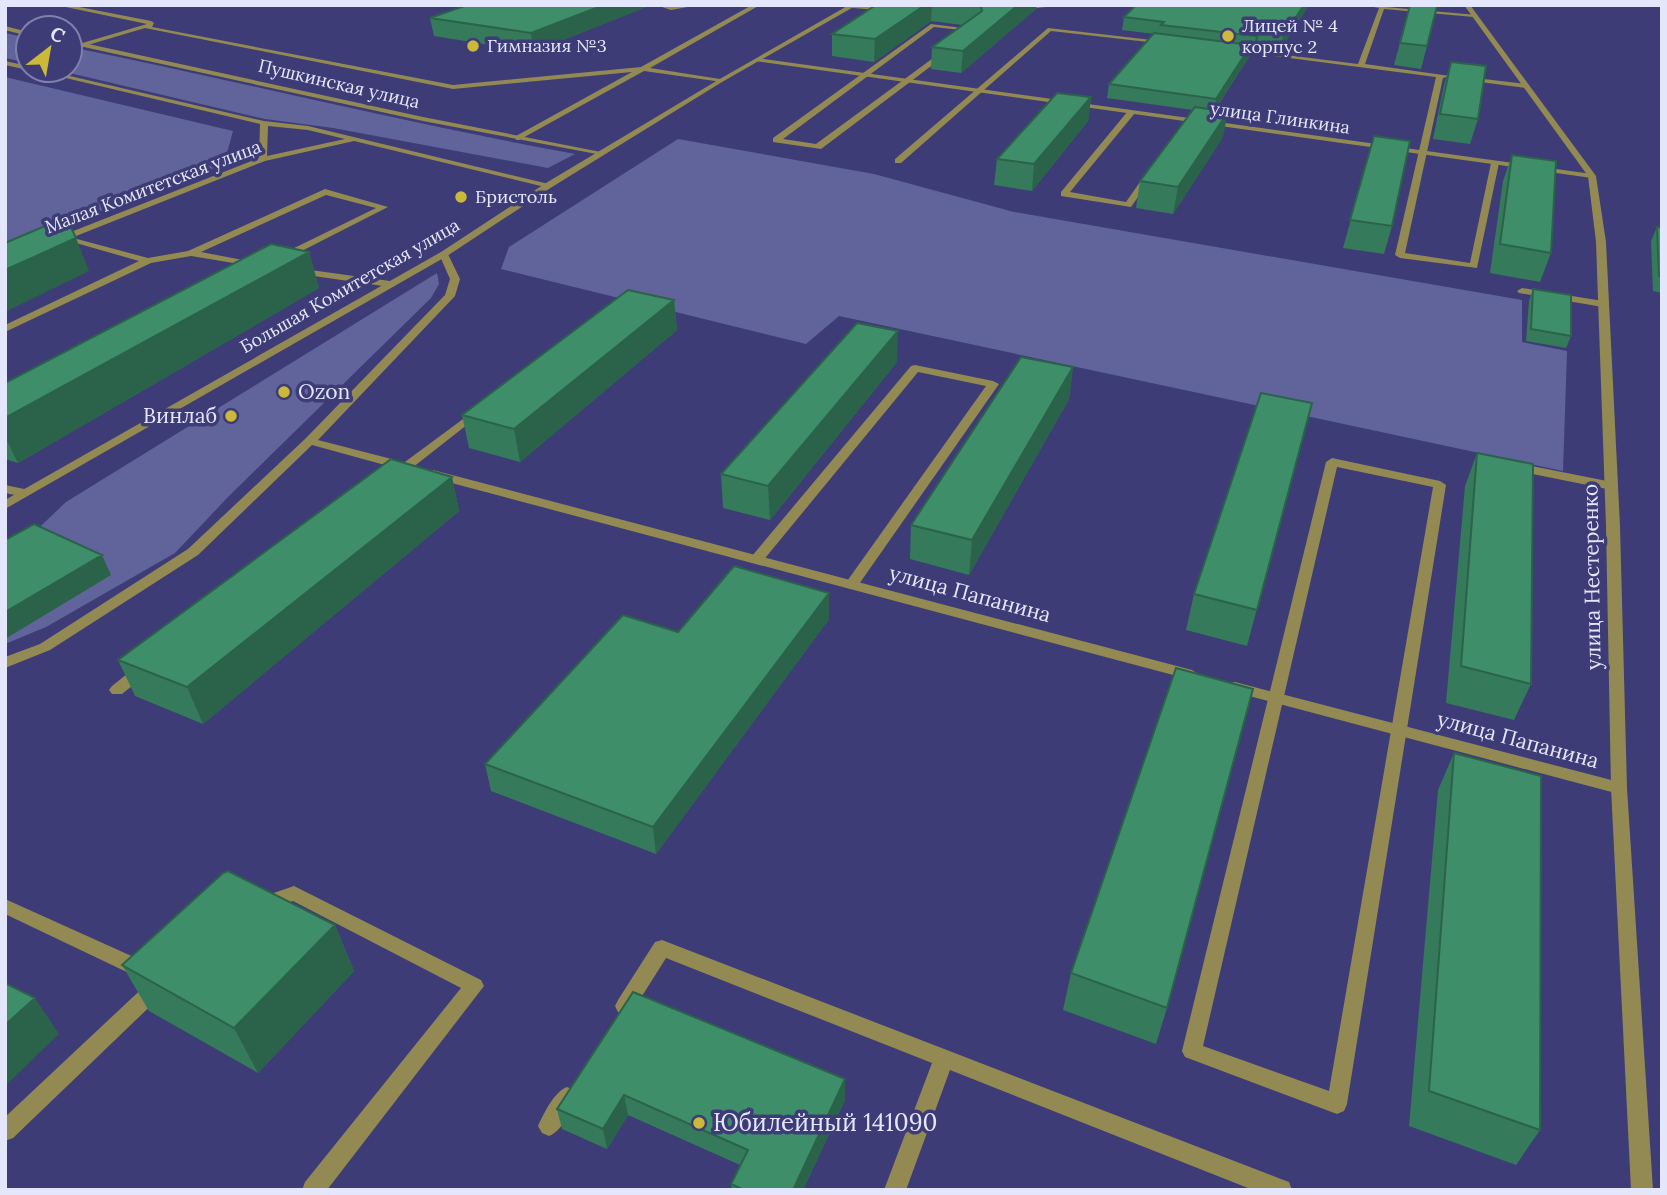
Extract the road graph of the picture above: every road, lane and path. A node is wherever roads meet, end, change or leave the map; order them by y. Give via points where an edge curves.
1 (59, 5) edge
2 (659, 5) edge
3 (696, 5) edge
4 (757, 5) edge
5 (823, 5) edge
6 (1060, 5) edge
7 (1366, 5) edge
8 (851, 7) edge
9 (1382, 7) junction
10 (1015, 8) edge
11 (891, 9) edge
12 (1471, 10) edge
13 (150, 25) junction
14 (1172, 43) edge
15 (84, 44) edge
16 (84, 46) edge
17 (1226, 50) edge
18 (757, 60) junction
19 (1361, 66) junction
20 (643, 69) junction
21 (864, 75) junction
22 (1440, 75) junction
23 (84, 81) edge
24 (720, 81) junction
25 (907, 82) junction
26 (1526, 86) junction
27 (979, 92) junction
28 (1131, 113) junction
29 (1187, 121) junction
30 (264, 123) junction
31 (1179, 132) edge
32 (519, 138) junction
33 (355, 139) junction
34 (602, 153) junction
35 (1423, 153) junction
36 (263, 159) junction
37 (898, 161) dead end
38 (1157, 163) edge
39 (1495, 163) junction
40 (1592, 176) junction
41 (549, 186) junction
42 (65, 237) junction
43 (41, 247) edge
44 (191, 253) junction
45 (444, 254) junction
46 (277, 260) edge
47 (148, 261) junction
48 (290, 270) edge
49 (253, 273) edge
50 (390, 284) junction
51 (1522, 290) edge
52 (1603, 304) junction
53 (5, 329) edge
54 (494, 399) edge
55 (310, 441) junction
56 (1513, 466) edge
57 (406, 467) junction
58 (384, 483) edge
59 (1612, 486) junction
60 (5, 489) edge
61 (25, 493) junction
62 (5, 505) edge
63 (757, 559) junction
64 (852, 584) junction
65 (5, 663) edge
66 (149, 665) edge
67 (117, 690) dead end
68 (1278, 698) junction
69 (1400, 730) junction
70 (1619, 788) junction
71 (5, 906) edge
72 (249, 908) edge
73 (612, 1027) edge
74 (944, 1059) junction
75 (577, 1082) edge
76 (549, 1126) dead end
77 (5, 1130) edge
78 (313, 1190) edge
79 (895, 1190) edge
80 (1281, 1190) edge
81 (1642, 1190) edge

1 - 13 street
2 - 3 street
4 - 20 street
5 - 8 street
6 - 10 street
7 - 9 street
8 - 11 street
8 - 18 street, Большая Комитетская улица
9 - 12 street
9 - 19 street
12 - 26 street, улица Нестеренко
13 - 15 street
13 - 20 street via 148,28 453,87
14 - 27 street via 1050,29
16 - 32 street, Пушкинская улица
17 - 19 street
18 - 21 street, улица Глинкина
18 - 24 street, Большая Комитетская улица
19 - 22 street
20 - 24 street
20 - 32 street
21 - 25 street, улица Глинкина
21 - 25 street via 933,25 976,30
21 - 25 street via 776,140 818,147
22 - 26 street
22 - 35 street
23 - 30 street
24 - 34 street, Большая Комитетская улица
25 - 27 street, улица Глинкина
26 - 40 street, улица Нестеренко
27 - 28 street, улица Глинкина
27 - 37 street
28 - 29 street, улица Глинкина
28 - 38 street via 1064,194 1128,205
29 - 31 street
29 - 35 street, улица Глинкина
30 - 33 street
30 - 36 street
32 - 34 street, Пушкинская улица
33 - 36 street, Малая Комитетская улица
33 - 41 street
34 - 41 street, Большая Комитетская улица
35 - 39 street, улица Глинкина
35 - 39 street via 1400,255 1474,265
36 - 42 street, Малая Комитетская улица
39 - 40 street, улица Глинкина
40 - 52 street, улица Нестеренко
41 - 45 street, Большая Комитетская улица
42 - 43 street, Малая Комитетская улица
42 - 47 street
44 - 46 street via 325,192 384,207
44 - 47 street
44 - 49 street via 265,266
45 - 50 street, Большая Комитетская улица
45 - 55 street via 456,279 450,296
47 - 53 street
48 - 50 street
50 - 61 street, Большая Комитетская улица
51 - 52 street
52 - 59 street, улица Нестеренко
54 - 57 street
55 - 57 street, улица Папанина
55 - 65 street via 192,552 45,647
56 - 59 street
57 - 58 street
57 - 63 street, улица Папанина
59 - 70 street, улица Нестеренко
60 - 61 street
61 - 62 street, Большая Комитетская улица
63 - 64 street, улица Папанина
63 - 64 street via 915,368 993,384
64 - 68 street, улица Папанина
66 - 67 street
68 - 69 street, улица Папанина
68 - 69 street via 1332,462 1440,485
68 - 69 street via 1192,1051 1337,1104
69 - 70 street, улица Папанина
70 - 81 street, улица Нестеренко
71 - 77 street via 169,976
72 - 78 street via 294,893 474,986
73 - 74 street via 662,948
74 - 79 street
74 - 80 street
75 - 76 street

